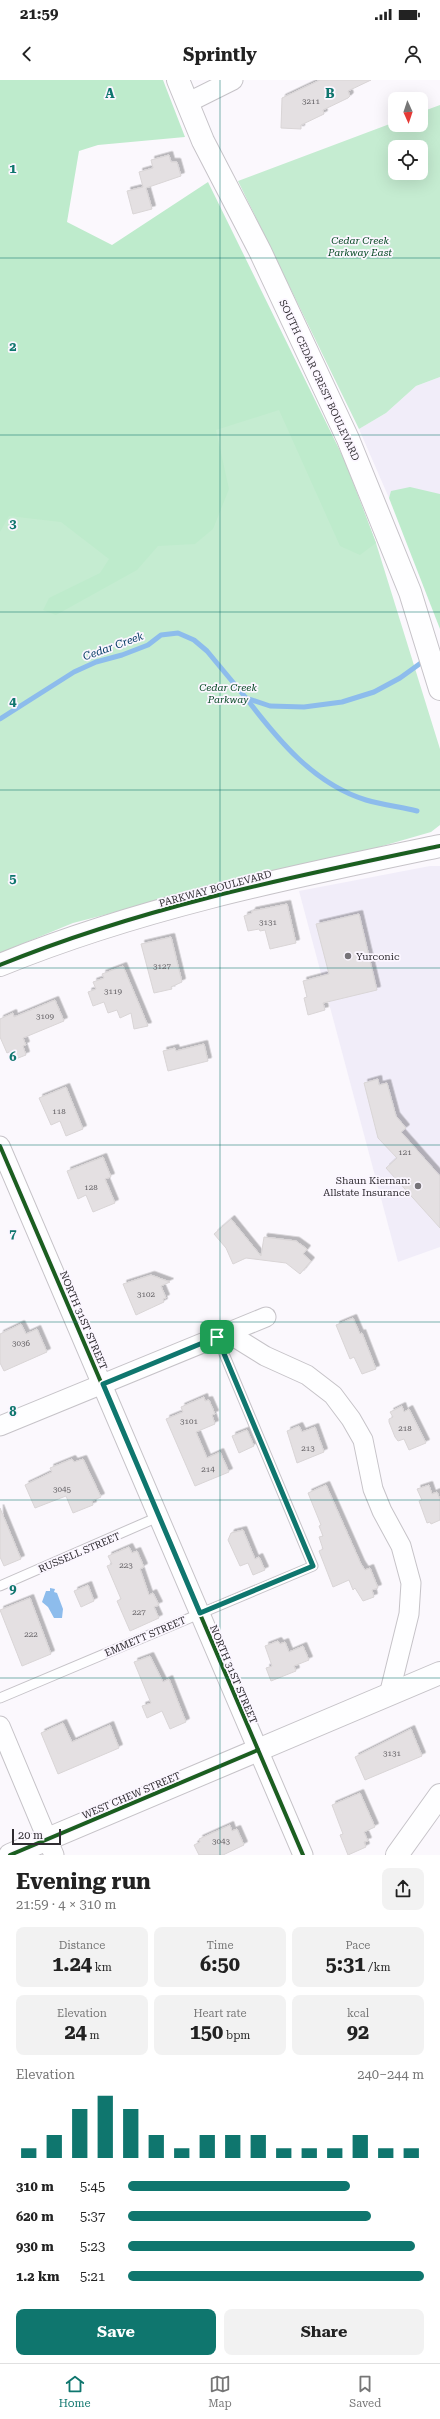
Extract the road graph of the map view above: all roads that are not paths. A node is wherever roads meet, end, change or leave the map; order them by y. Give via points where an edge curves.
1 (178, 80) edge
2 (233, 80) edge
3 (187, 103) junction
4 (440, 688) edge
5 (440, 846) edge
6 (0, 965) edge
7 (0, 1146) edge
8 (266, 1317) dead end
9 (222, 1335) junction
10 (103, 1384) junction
11 (0, 1426) edge
12 (158, 1517) junction
13 (0, 1586) edge
14 (200, 1613) junction
15 (440, 1673) edge
16 (389, 1695) junction
17 (0, 1698) edge
18 (0, 1726) edge
19 (258, 1750) junction
20 (440, 1797) edge
21 (51, 1847) edge
22 (10, 1855) edge
23 (303, 1855) edge
24 (398, 1855) edge

1 - 3 street, SOUTH CEDAR CREST BOULEVARD
2 - 3 street
3 - 4 street, SOUTH CEDAR CREST BOULEVARD via 348,439 381,517 419,621
5 - 6 street, PARKWAY BOULEVARD via 260,884 184,903 95,929
7 - 10 street, NORTH 31ST STREET
8 - 9 street
9 - 10 street
9 - 14 lane, EMMETT STREET via 313,1566
9 - 16 street via 307,1375 333,1395 363,1440 373,1489 401,1546 411,1583 409,1614
10 - 11 street
10 - 12 street, NORTH 31ST STREET
12 - 13 lane, RUSSELL STREET
12 - 14 street, NORTH 31ST STREET
14 - 17 lane, EMMETT STREET
14 - 19 street, NORTH 31ST STREET
15 - 16 street, WEST CHEW STREET
16 - 19 street, WEST CHEW STREET
18 - 21 street
19 - 21 street, WEST CHEW STREET
19 - 23 street, NORTH 31ST STREET
20 - 24 street
21 - 22 street, WEST CHEW STREET

